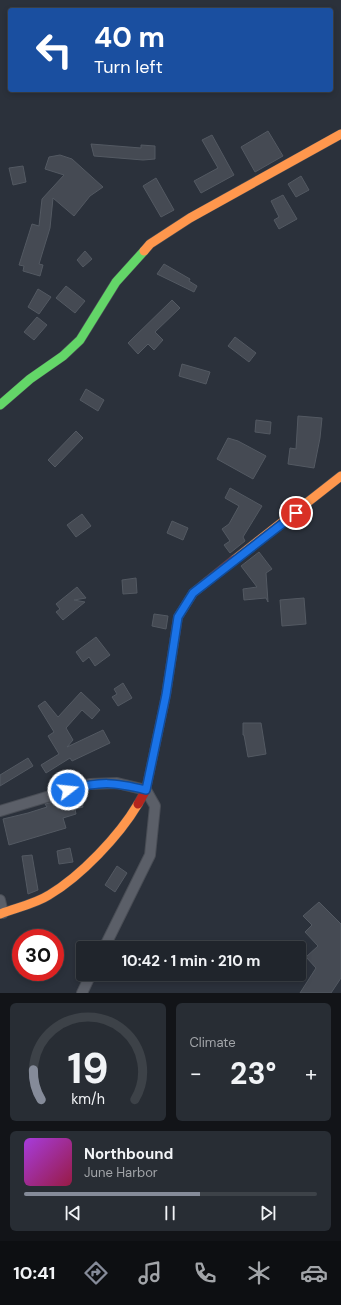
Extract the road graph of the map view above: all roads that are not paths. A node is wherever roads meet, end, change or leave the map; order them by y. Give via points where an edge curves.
1 (341, 134) edge
2 (0, 404) edge
3 (341, 476) edge
4 (146, 790) junction
5 (0, 811) edge
6 (0, 900) edge
7 (2, 913) edge
8 (107, 941) edge
9 (88, 981) edge
10 (82, 993) edge

1 - 2 street via 190,218 150,244 116,282 80,340
3 - 4 street via 193,593 178,617 166,695
4 - 5 street via 117,783 90,784
4 - 7 street via 130,817 85,868 48,896
4 - 8 street via 155,806 150,855
6 - 7 street
9 - 10 street

